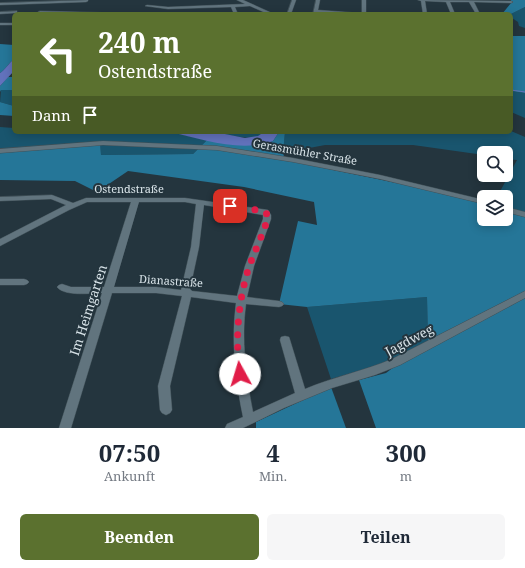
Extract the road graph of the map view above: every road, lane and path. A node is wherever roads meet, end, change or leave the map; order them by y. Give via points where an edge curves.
1 (196, 0) edge
2 (239, 0) edge
3 (294, 0) edge
4 (318, 0) edge
5 (364, 0) edge
6 (422, 0) edge
7 (9, 1) edge
8 (87, 1) edge
9 (448, 1) junction
10 (470, 1) edge
11 (511, 2) dead end
12 (0, 4) edge
13 (250, 5) junction
14 (147, 6) dead end
15 (192, 6) junction
16 (234, 6) junction
17 (168, 8) junction
18 (12, 12) edge
19 (80, 12) edge
20 (165, 12) edge
21 (234, 12) edge
22 (267, 12) edge
23 (290, 12) edge
24 (315, 12) edge
25 (364, 12) edge
26 (425, 12) edge
27 (452, 12) edge
28 (477, 12) edge
29 (0, 13) edge
30 (0, 24) edge
31 (12, 24) edge
32 (0, 150) edge
33 (0, 199) edge
34 (136, 200) junction
35 (477, 200) edge
36 (200, 202) junction
37 (72, 205) junction
38 (513, 211) edge
39 (525, 215) edge
40 (0, 243) edge
41 (0, 282) edge
42 (24, 282) dead end
43 (62, 286) dead end
44 (109, 290) junction
45 (186, 292) junction
46 (525, 294) edge
47 (241, 300) junction
48 (278, 304) dead end
49 (285, 340) dead end
50 (301, 395) junction
51 (166, 410) dead end
52 (249, 419) junction
53 (65, 428) edge
54 (231, 428) edge

1 - 15 street
2 - 13 street
3 - 23 street
4 - 24 street
5 - 25 street
6 - 9 street
6 - 26 street
7 - 8 street
7 - 12 street
8 - 19 street
9 - 10 street
9 - 27 street
10 - 11 street
10 - 28 street
13 - 16 street
13 - 22 street
14 - 17 street
15 - 16 street
15 - 17 street
16 - 21 street
17 - 20 street
18 - 29 street
30 - 31 street
32 - 35 street, Gerasmühler Straße via 103,143 217,148 373,176
33 - 37 street via 52,197
34 - 36 street, Ostendstraße
34 - 37 street, Ostendstraße via 92,200
34 - 44 street, Im Heimgarten
36 - 45 street
36 - 47 street, Ostendstraße via 259,210 267,214
37 - 40 street, Ostendstraße
38 - 39 street
41 - 42 street
43 - 44 street, Dianastraße via 70,290
44 - 45 street, Dianastraße
44 - 53 street, Im Heimgarten
45 - 47 street, Dianastraße
45 - 51 street via 164,386
46 - 50 street, Jagdweg via 418,350 402,361 382,370
47 - 48 street, Dianastraße
47 - 52 street via 239,366
49 - 50 street
50 - 52 street, Jagdweg
52 - 54 street, Jagdweg

